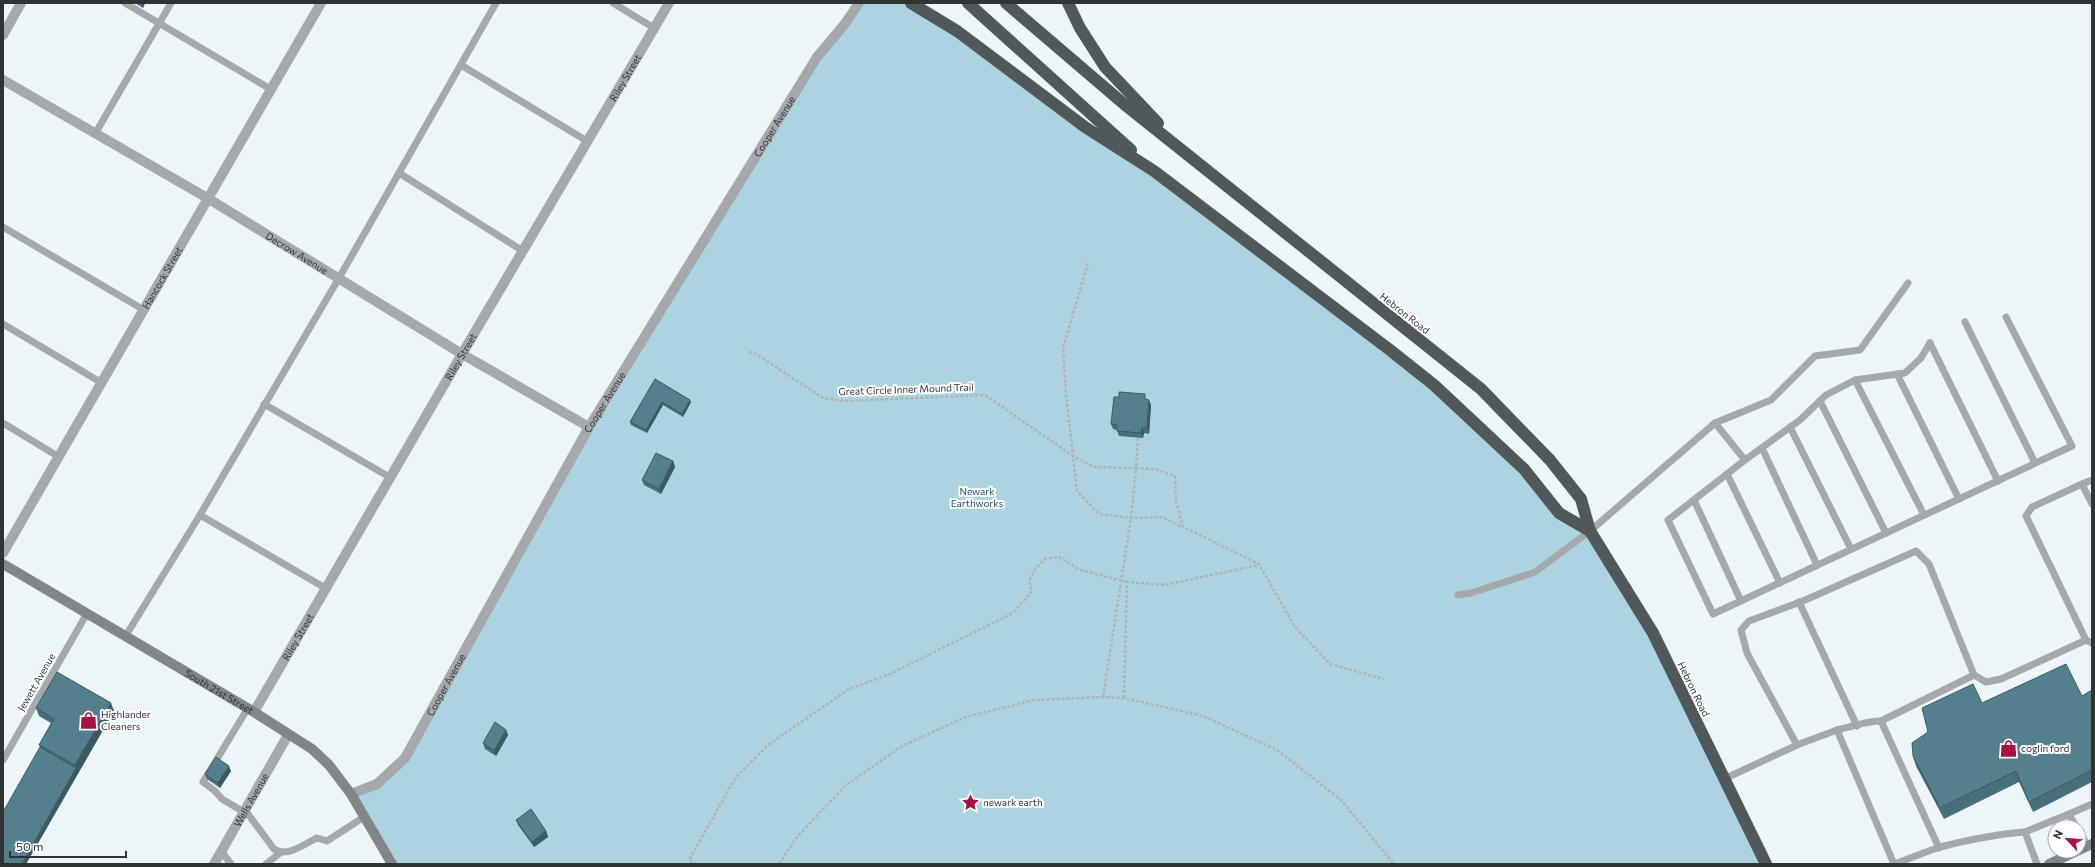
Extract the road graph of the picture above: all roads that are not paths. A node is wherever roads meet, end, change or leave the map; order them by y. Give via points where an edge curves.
1 (21, 3) edge
2 (125, 3) edge
3 (171, 3) edge
4 (321, 3) edge
5 (496, 3) edge
6 (613, 3) edge
7 (669, 3) edge
8 (859, 3) edge
9 (912, 3) edge
10 (968, 3) edge
11 (1006, 3) edge
12 (1068, 3) edge
13 (159, 22) junction
14 (654, 28) junction
15 (3, 35) edge
16 (461, 65) junction
17 (3, 80) edge
18 (272, 90) junction
19 (96, 134) junction
20 (587, 141) junction
21 (1173, 141) junction
22 (1154, 171) junction
23 (400, 173) junction
24 (209, 199) junction
25 (3, 227) edge
26 (523, 251) junction
27 (339, 278) junction
28 (1908, 284) dead end
29 (144, 310) junction
30 (2006, 317) dead end
31 (1965, 322) dead end
32 (3, 324) edge
33 (462, 354) junction
34 (1897, 374) junction
35 (1855, 380) junction
36 (102, 383) junction
37 (1820, 401) junction
38 (264, 404) junction
39 (3, 423) edge
40 (1715, 423) junction
41 (589, 427) junction
42 (1790, 428) junction
43 (1762, 448) junction
44 (59, 457) junction
45 (1745, 460) junction
46 (2035, 463) junction
47 (1728, 474) junction
48 (391, 478) junction
49 (2092, 480) edge
50 (1998, 481) junction
51 (2082, 484) junction
52 (1959, 499) junction
53 (1694, 500) junction
54 (2092, 504) edge
55 (200, 515) junction
56 (1924, 515) junction
57 (1590, 531) junction
58 (1886, 533) junction
59 (1851, 549) junction
60 (3, 553) edge
61 (3, 564) edge
62 (1818, 565) junction
63 (1780, 583) junction
64 (327, 589) junction
65 (1458, 595) dead end
66 (1740, 601) junction
67 (1799, 602) junction
68 (86, 615) junction
69 (125, 637) junction
70 (2089, 641) edge
71 (1974, 675) junction
72 (251, 710) junction
73 (1881, 721) junction
74 (1857, 726) junction
75 (1838, 730) junction
76 (288, 735) junction
77 (1797, 745) junction
78 (3, 760) edge
79 (1724, 778) junction
80 (351, 794) junction
81 (2092, 804) edge
82 (244, 811) junction
83 (2069, 814) junction
84 (364, 817) junction
85 (2072, 819) edge
86 (2025, 832) junction
87 (1939, 848) junction
88 (221, 851) junction
89 (280, 853) junction
90 (2060, 859) edge
91 (214, 864) edge
92 (231, 864) edge
93 (266, 864) edge
94 (392, 864) edge
95 (1766, 864) edge
96 (1893, 864) edge
97 (2037, 864) edge
98 (2049, 864) edge

1 - 15 street
2 - 13 lane
3 - 13 lane
4 - 18 street, Hancock Street
5 - 16 lane
6 - 14 lane
7 - 14 street, Riley Street
8 - 41 street, Cooper Avenue via 817,57
9 - 22 highway via 957,31 1085,127
10 - 22 highway
11 - 21 highway via 1124,104
12 - 21 highway via 1080,28 1105,67
13 - 18 lane
13 - 19 lane
14 - 20 street, Riley Street
16 - 20 lane
16 - 23 lane
17 - 19 street, Decrow Avenue
18 - 24 street, Hancock Street
19 - 24 street, Decrow Avenue
20 - 26 street, Riley Street
21 - 57 highway, Hebron Road via 1481,389 1550,460 1581,499
22 - 57 highway, Hebron Road via 1434,385 1524,469 1559,514
23 - 26 lane
23 - 27 lane
24 - 27 street, Decrow Avenue
24 - 29 street, Hancock Street
25 - 29 lane
26 - 33 street, Riley Street
27 - 33 street, Decrow Avenue
27 - 38 lane
28 - 40 lane via 1860,350 1814,356 1771,400
29 - 36 street, Hancock Street
30 - 46 lane via 2072,446
31 - 46 lane
32 - 36 lane
33 - 41 street, Decrow Avenue
33 - 48 street, Riley Street
34 - 35 lane
34 - 50 lane via 1905,373 1921,358 1930,343
34 - 52 lane
35 - 37 lane via 1826,395
35 - 56 lane
36 - 44 street, Hancock Street
37 - 42 lane
37 - 58 lane
38 - 48 lane
38 - 55 lane
39 - 44 lane
40 - 45 lane
40 - 57 lane
41 - 80 street, Cooper Avenue via 405,758 377,784
42 - 43 lane
42 - 59 lane
43 - 45 lane
43 - 62 lane
44 - 60 street, Hancock Street
45 - 47 lane
46 - 50 lane
47 - 53 lane
47 - 63 lane
48 - 64 street, Riley Street
49 - 51 lane
50 - 52 lane
51 - 54 lane
51 - 70 lane via 2032,507 2026,516
52 - 56 lane
53 - 66 lane
53 - 66 lane via 1668,520 1713,614
55 - 64 lane
55 - 69 lane
56 - 58 lane
57 - 65 lane via 1534,572
57 - 79 highway, Hebron Road via 1653,633
58 - 59 lane
59 - 62 lane
61 - 68 main road, South 21st Street
62 - 63 lane
63 - 66 lane
64 - 72 street, Riley Street
67 - 71 lane via 1916,551 1929,564
67 - 74 lane
67 - 77 lane via 1748,621 1741,630 1747,653
68 - 69 main road, South 21st Street
68 - 78 lane, Jewett Avenue
69 - 72 main road, South 21st Street
70 - 71 lane via 2001,679 1986,682
71 - 73 lane
72 - 76 main road, South 21st Street
72 - 82 lane via 203,782 222,799
73 - 74 lane via 1866,721
73 - 87 lane
74 - 75 lane
75 - 77 lane
75 - 96 lane
76 - 80 main road, South 21st Street via 312,749 329,765
76 - 82 street, Wells Avenue
77 - 79 lane
79 - 95 highway, Hebron Road
80 - 84 main road, South 21st Street
81 - 83 lane
82 - 88 street, Wells Avenue
82 - 89 lane
83 - 85 lane
83 - 86 lane
84 - 89 lane via 327,841 316,838 286,853
84 - 94 main road, South 21st Street
86 - 87 lane via 1998,834
86 - 97 lane
87 - 96 lane
88 - 91 street, Wells Avenue
88 - 92 lane
89 - 93 lane
90 - 98 main road

